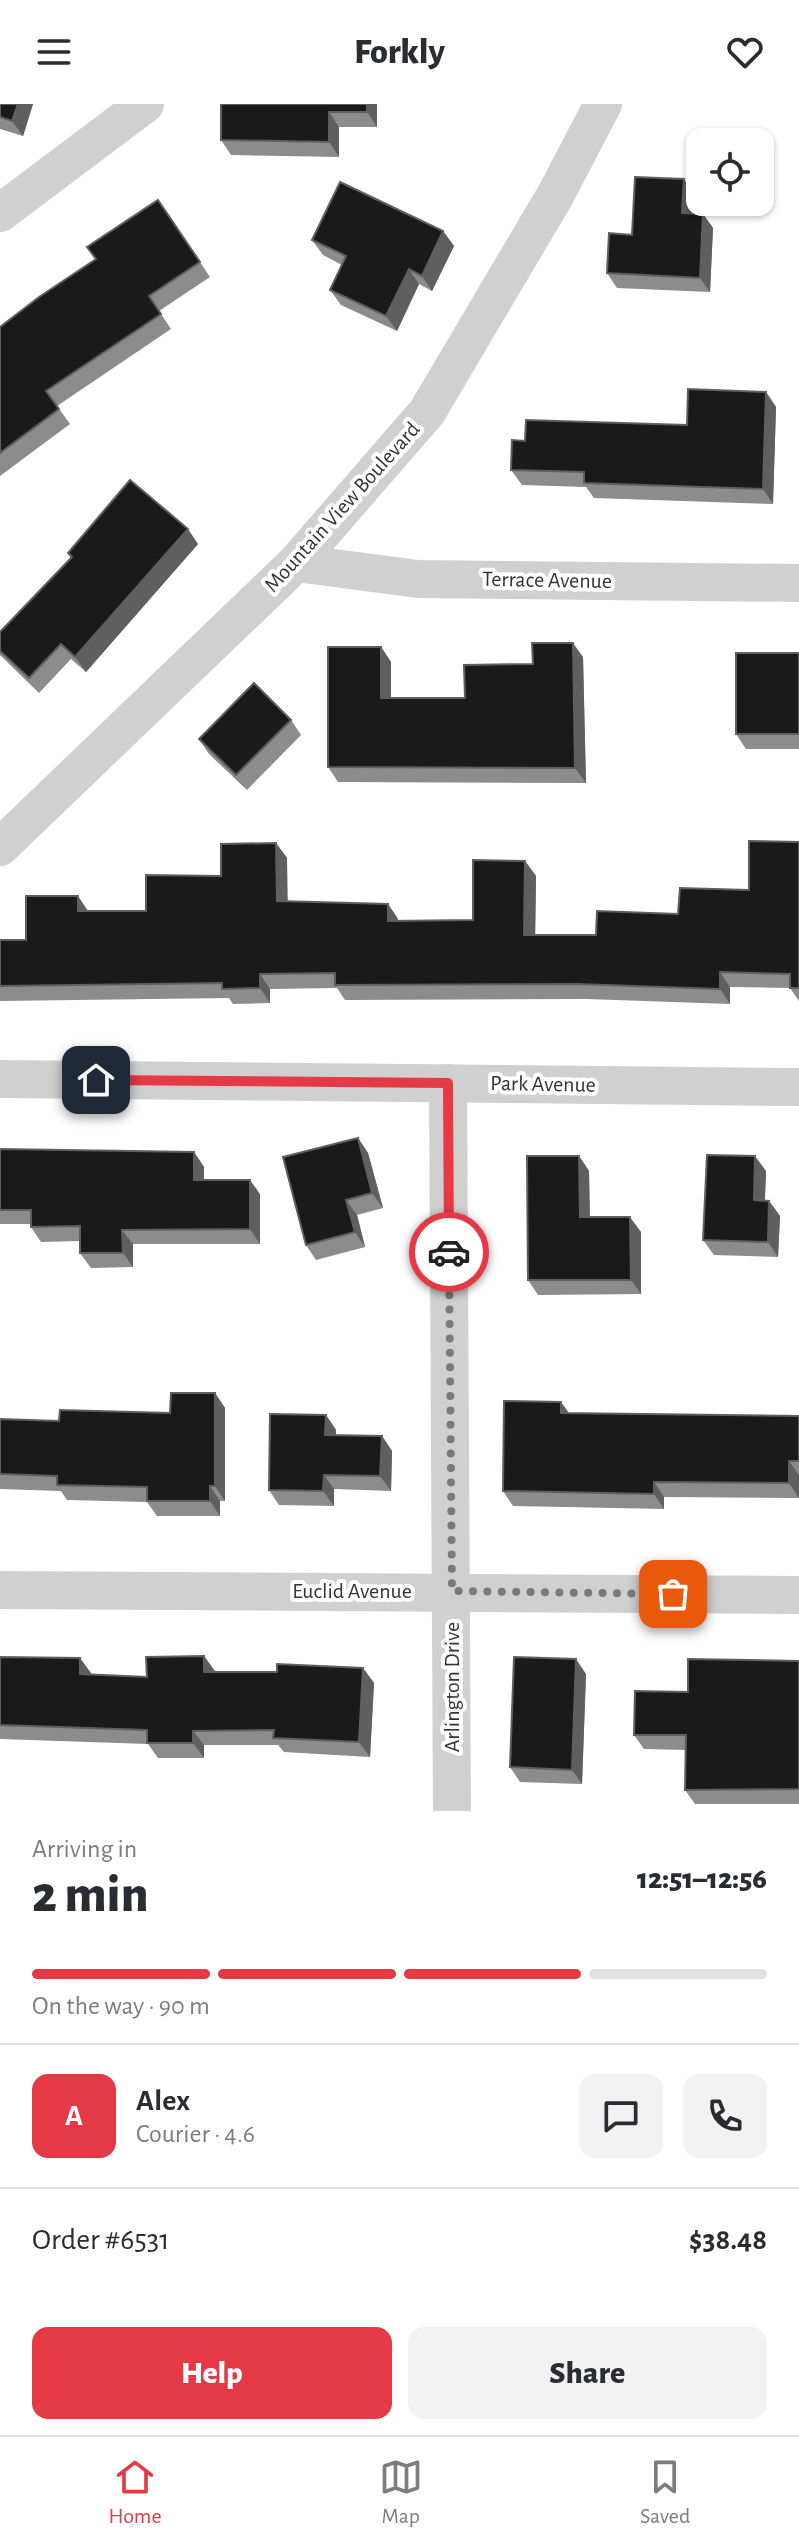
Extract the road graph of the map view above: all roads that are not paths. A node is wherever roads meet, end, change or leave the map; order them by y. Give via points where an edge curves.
1 (145, 104) edge
2 (603, 104) edge
3 (0, 213) edge
4 (296, 563) junction
5 (799, 583) edge
6 (0, 847) edge
7 (0, 1079) edge
8 (448, 1083) junction
9 (799, 1087) edge
10 (0, 1590) edge
11 (452, 1591) junction
12 (799, 1595) edge
13 (452, 1811) edge

1 - 3 street
2 - 4 street, Mountain View Boulevard via 427,412
4 - 5 street, Terrace Avenue via 418,579
4 - 6 street, Mountain View Boulevard
7 - 8 street, Park Avenue
8 - 9 street, Park Avenue
8 - 11 street, Arlington Drive
10 - 11 street, Euclid Avenue
11 - 12 street, Euclid Avenue
11 - 13 street, Arlington Drive

